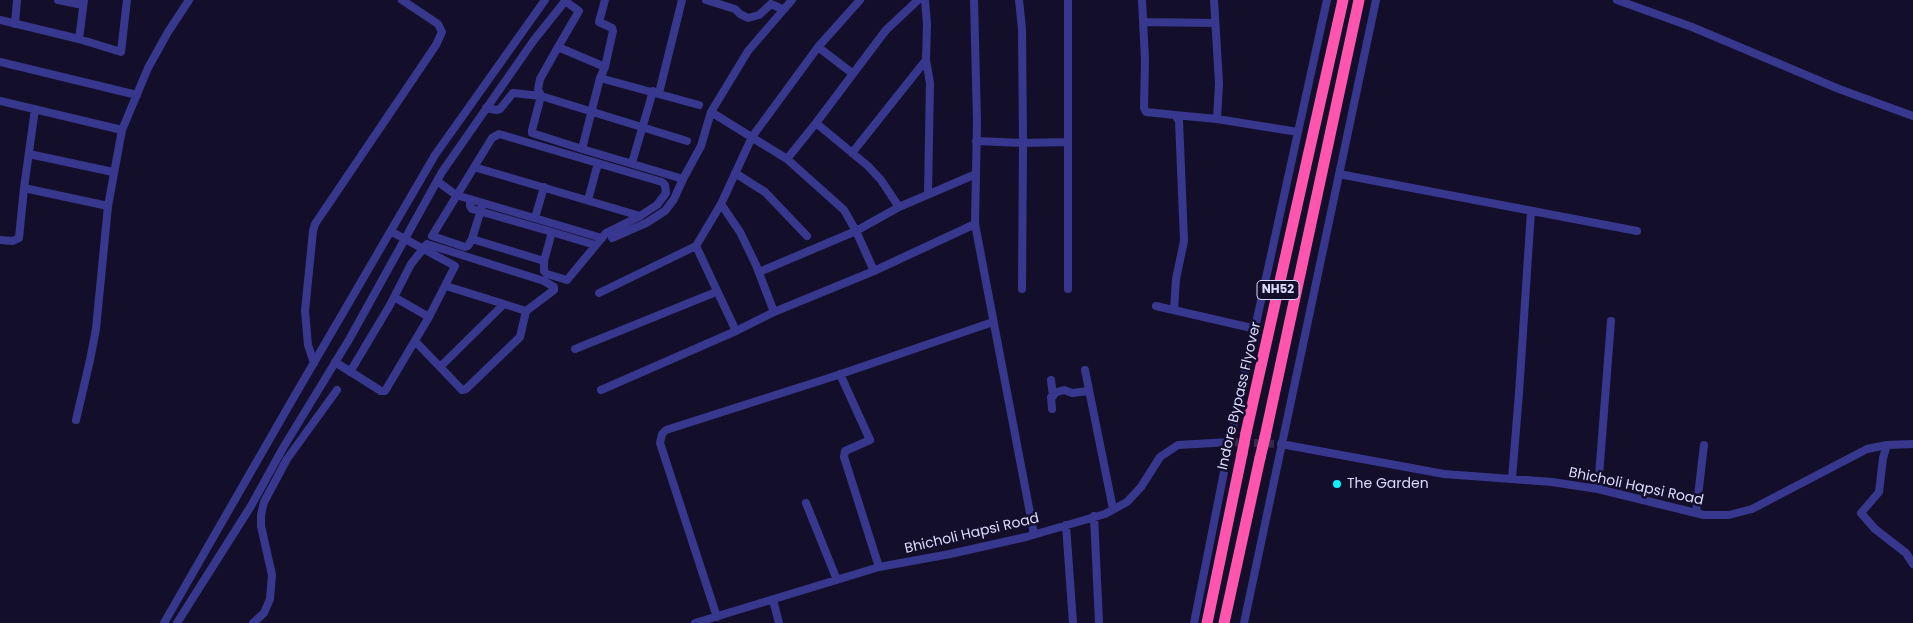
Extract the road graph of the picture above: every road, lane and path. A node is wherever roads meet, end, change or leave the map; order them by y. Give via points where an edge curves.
1 (17, 0) edge
2 (58, 0) edge
3 (127, 0) edge
4 (188, 0) edge
5 (402, 0) edge
6 (545, 0) edge
7 (566, 0) edge
8 (605, 0) edge
9 (682, 0) edge
10 (706, 0) edge
11 (737, 0) edge
12 (792, 0) edge
13 (860, 0) edge
14 (918, 0) edge
15 (925, 0) edge
16 (974, 0) edge
17 (1019, 0) edge
18 (1068, 0) edge
19 (1142, 0) edge
20 (1214, 0) edge
21 (1327, 0) edge
22 (1343, 0) edge
23 (1359, 0) edge
24 (1376, 0) edge
25 (1617, 0) edge
26 (770, 2) edge
27 (84, 3) edge
28 (735, 9) junction
29 (782, 9) junction
30 (0, 20) edge
31 (1143, 22) junction
32 (1215, 23) junction
33 (15, 24) junction
34 (79, 40) junction
35 (558, 47) junction
36 (818, 47) junction
37 (926, 60) junction
38 (0, 62) edge
39 (605, 67) junction
40 (852, 73) junction
41 (600, 78) junction
42 (656, 92) junction
43 (137, 95) junction
44 (541, 96) junction
45 (0, 101) edge
46 (699, 105) dead end
47 (486, 108) junction
48 (35, 109) junction
49 (711, 112) junction
50 (592, 113) junction
51 (1175, 115) junction
52 (1913, 116) edge
53 (1217, 119) junction
54 (816, 123) junction
55 (643, 128) junction
56 (122, 130) junction
57 (1298, 132) junction
58 (752, 137) junction
59 (687, 141) dead end
60 (976, 141) junction
61 (1068, 142) junction
62 (1023, 143) junction
63 (582, 149) junction
64 (852, 153) junction
65 (29, 154) junction
66 (787, 159) junction
67 (598, 163) junction
68 (632, 163) junction
69 (474, 167) junction
70 (114, 172) junction
71 (735, 173) junction
72 (976, 174) junction
73 (1339, 174) junction
74 (683, 179) junction
75 (437, 181) junction
76 (544, 187) junction
77 (24, 188) junction
78 (928, 193) junction
79 (456, 195) junction
80 (470, 199) junction
81 (588, 200) junction
82 (483, 203) junction
83 (721, 204) junction
84 (108, 206) junction
85 (898, 207) junction
86 (1531, 211) junction
87 (480, 212) junction
88 (640, 216) junction
89 (535, 218) junction
90 (975, 224) junction
91 (856, 231) junction
92 (1637, 231) dead end
93 (392, 232) junction
94 (552, 232) junction
95 (807, 236) dead end
96 (602, 238) junction
97 (612, 238) dead end
98 (405, 239) junction
99 (472, 239) junction
100 (0, 240) edge
101 (595, 245) junction
102 (696, 246) junction
103 (423, 249) junction
104 (544, 261) junction
105 (874, 271) junction
106 (758, 272) junction
107 (446, 286) junction
108 (1022, 289) dead end
109 (1068, 289) dead end
110 (599, 292) dead end
111 (716, 292) junction
112 (394, 296) junction
113 (504, 304) junction
114 (1156, 306) dead end
115 (1174, 310) junction
116 (526, 311) junction
117 (774, 312) junction
118 (429, 317) junction
119 (1611, 320) dead end
120 (993, 322) junction
121 (1256, 329) junction
122 (736, 331) junction
123 (416, 341) junction
124 (576, 348) dead end
125 (335, 362) junction
126 (314, 363) junction
127 (440, 367) junction
128 (1085, 370) dead end
129 (350, 372) junction
130 (840, 374) junction
131 (1051, 380) dead end
132 (337, 390) dead end
133 (601, 390) dead end
134 (1089, 391) junction
135 (1053, 396) junction
136 (1052, 408) dead end
137 (76, 420) dead end
138 (1230, 442) junction
139 (1281, 444) junction
140 (1913, 444) edge
141 (1704, 445) dead end
142 (1887, 445) junction
143 (1512, 479) junction
144 (1598, 489) junction
145 (806, 503) dead end
146 (1113, 509) junction
147 (1696, 513) junction
148 (1094, 516) junction
149 (1066, 525) junction
150 (1034, 534) junction
151 (1910, 553) edge
152 (1913, 564) edge
153 (879, 567) junction
154 (837, 580) junction
155 (773, 600) junction
156 (717, 617) junction
157 (164, 623) edge
158 (177, 623) edge
159 (253, 623) edge
160 (695, 623) edge
161 (779, 623) edge
162 (1072, 623) edge
163 (1099, 623) edge
164 (1194, 623) edge
165 (1206, 623) edge
166 (1224, 623) edge
167 (1244, 623) edge

1 - 33 street
2 - 27 street
3 - 34 street via 121,52
4 - 43 street via 157,52
5 - 126 street via 438,24 442,32 313,231 305,311 308,345
6 - 93 street via 436,155
7 - 35 street via 579,11
7 - 47 street
8 - 39 street via 599,22 613,31
9 - 42 street
10 - 28 street
11 - 28 street
12 - 29 street
13 - 36 street
14 - 40 street via 886,30
15 - 37 street
16 - 60 street
17 - 62 street
18 - 61 street
19 - 31 street
20 - 32 street
21 - 57 street
22 - 165 highway, Indore Bypass Flyover / NH52, bridge
23 - 166 highway, NH52, bridge
24 - 73 street
25 - 52 street
26 - 28 street via 759,16 748,18
26 - 29 street
27 - 34 street
29 - 49 street via 748,51
30 - 33 street
31 - 32 street
31 - 51 street via 1146,60 1144,108 1146,112
32 - 53 street via 1219,83
33 - 34 street
35 - 39 street
35 - 44 street via 540,79 538,89
36 - 40 street
36 - 58 street
37 - 64 street
37 - 78 street via 930,83
38 - 43 street
39 - 41 street
40 - 54 street
41 - 42 street
41 - 50 street
42 - 46 street
42 - 55 street
43 - 56 street
44 - 47 street via 513,93 500,108
44 - 50 street
44 - 63 street via 532,133
45 - 48 street
47 - 75 street
48 - 56 street
48 - 65 street
49 - 58 street
49 - 74 street via 700,146
50 - 55 street
50 - 63 street
51 - 53 street
51 - 115 street via 1179,118 1184,241 1176,278
53 - 57 street
54 - 64 street
54 - 66 street
55 - 59 street
55 - 68 street
56 - 70 street
57 - 121 street
58 - 66 street
58 - 71 street
60 - 62 street
60 - 72 street
61 - 62 street
61 - 109 street
62 - 108 street
63 - 68 street
64 - 85 street via 881,180
65 - 70 street
65 - 77 street
66 - 91 street via 844,210
67 - 69 street via 499,134 492,138
67 - 81 street
67 - 88 street via 665,185 666,193 657,205
68 - 74 street
69 - 76 street
69 - 79 street
70 - 84 street
71 - 83 street
71 - 95 street via 765,192
72 - 78 street
72 - 90 street
73 - 86 street
73 - 139 street
74 - 97 street via 665,211 646,224
75 - 79 street
75 - 98 street
76 - 81 street
76 - 89 street
77 - 84 street
77 - 100 street via 19,238
78 - 85 street
79 - 80 street
79 - 99 street via 432,236 465,247
80 - 82 street
80 - 87 street via 472,209
81 - 88 street
82 - 87 street
82 - 89 street
83 - 102 street
83 - 106 street via 740,232
84 - 137 street via 96,329
85 - 91 street
86 - 92 street
86 - 143 street
87 - 94 street
87 - 99 street
88 - 96 street via 614,228
89 - 96 street
90 - 105 street
90 - 120 street
91 - 105 street
91 - 106 street
93 - 98 street
93 - 126 street
94 - 101 street
94 - 104 street
96 - 101 street
98 - 103 street
98 - 125 street
99 - 104 street
101 - 104 street via 566,280 547,274
102 - 110 street
102 - 111 street
103 - 107 street via 455,266
103 - 112 street
103 - 116 street via 427,244 552,284 554,290
105 - 117 street
106 - 117 street
107 - 113 street
107 - 118 street
111 - 122 street
111 - 124 street
112 - 118 street
112 - 129 street
113 - 116 street
113 - 127 street
114 - 115 street
115 - 121 street
116 - 127 street via 520,337 466,389 462,390
117 - 122 street
118 - 123 street
119 - 144 street
120 - 130 street
120 - 150 street
121 - 138 street
122 - 133 street
123 - 127 street
123 - 129 street via 384,392
125 - 129 street
125 - 158 street via 251,506
126 - 157 street
128 - 134 street
130 - 153 street via 870,440 845,451 844,457
130 - 156 street via 666,430 662,434 660,443
131 - 135 street
132 - 159 street via 292,453 264,502 261,526 272,575 270,599 264,613
134 - 135 street via 1072,394 1064,390
134 - 146 street
135 - 136 street
138 - 146 street, Bhicholi Hapsi Road via 1178,445 1160,456 1141,487 1127,502
138 - 164 street
139 - 143 street, Bhicholi Hapsi Road via 1444,474
139 - 167 street
140 - 142 street, Bhicholi Hapsi Road
141 - 147 street
142 - 147 street, Bhicholi Hapsi Road via 1867,449 1752,509 1729,515
142 - 151 street via 1879,492 1862,514 1875,528
143 - 144 street, Bhicholi Hapsi Road
144 - 147 street, Bhicholi Hapsi Road
145 - 154 street
146 - 148 street, Bhicholi Hapsi Road
148 - 149 street, Bhicholi Hapsi Road
148 - 163 street
149 - 150 street, Bhicholi Hapsi Road
149 - 162 street
150 - 153 street, Bhicholi Hapsi Road
151 - 152 street
153 - 154 street, Bhicholi Hapsi Road
154 - 155 street, Bhicholi Hapsi Road
155 - 156 street, Bhicholi Hapsi Road
155 - 161 street
156 - 160 street, Bhicholi Hapsi Road

